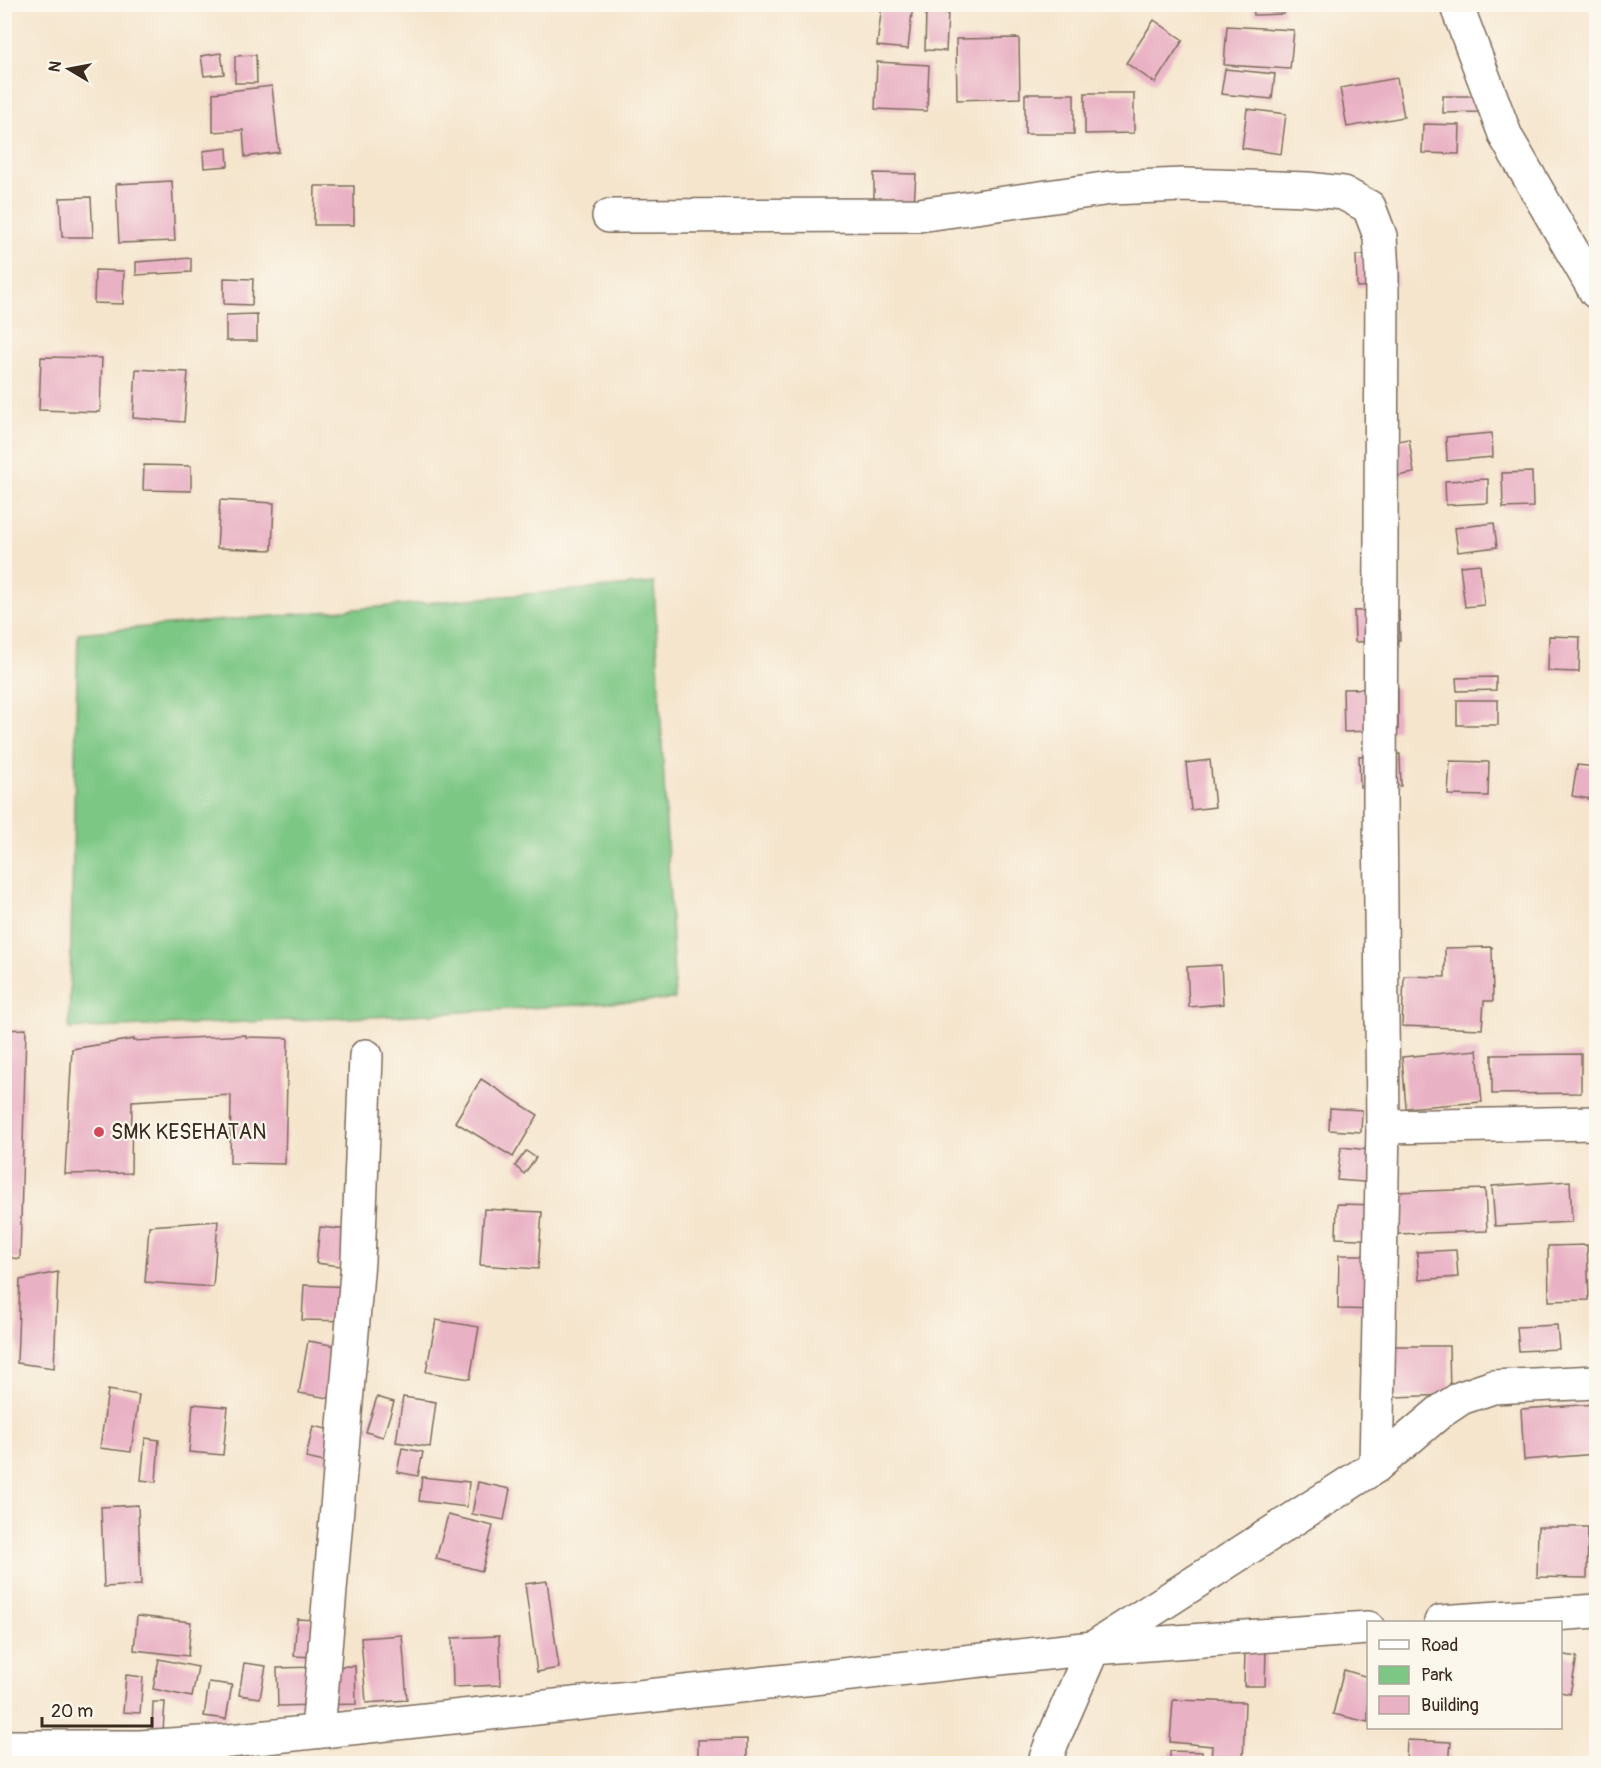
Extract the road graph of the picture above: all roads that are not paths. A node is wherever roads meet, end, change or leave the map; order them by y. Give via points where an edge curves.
1 (1456, 4) edge
2 (609, 216) dead end
3 (1596, 292) edge
4 (366, 1056) dead end
5 (1596, 1123) edge
6 (1383, 1127) junction
7 (1596, 1382) edge
8 (1376, 1466) junction
9 (1596, 1611) edge
10 (1467, 1621) edge
11 (1367, 1628) edge
12 (1093, 1648) junction
13 (318, 1731) junction
14 (4, 1748) edge
15 (1044, 1764) edge

1 - 3 street via 1506,137
2 - 6 street via 919,215 1111,188 1183,185 1342,193 1370,207 1380,236 1382,274
4 - 13 street via 358,1262
5 - 6 street
6 - 8 street
7 - 8 street via 1493,1387 1461,1398
8 - 12 street
9 - 10 street
11 - 12 street
12 - 13 street
12 - 15 street
13 - 14 street via 140,1747

